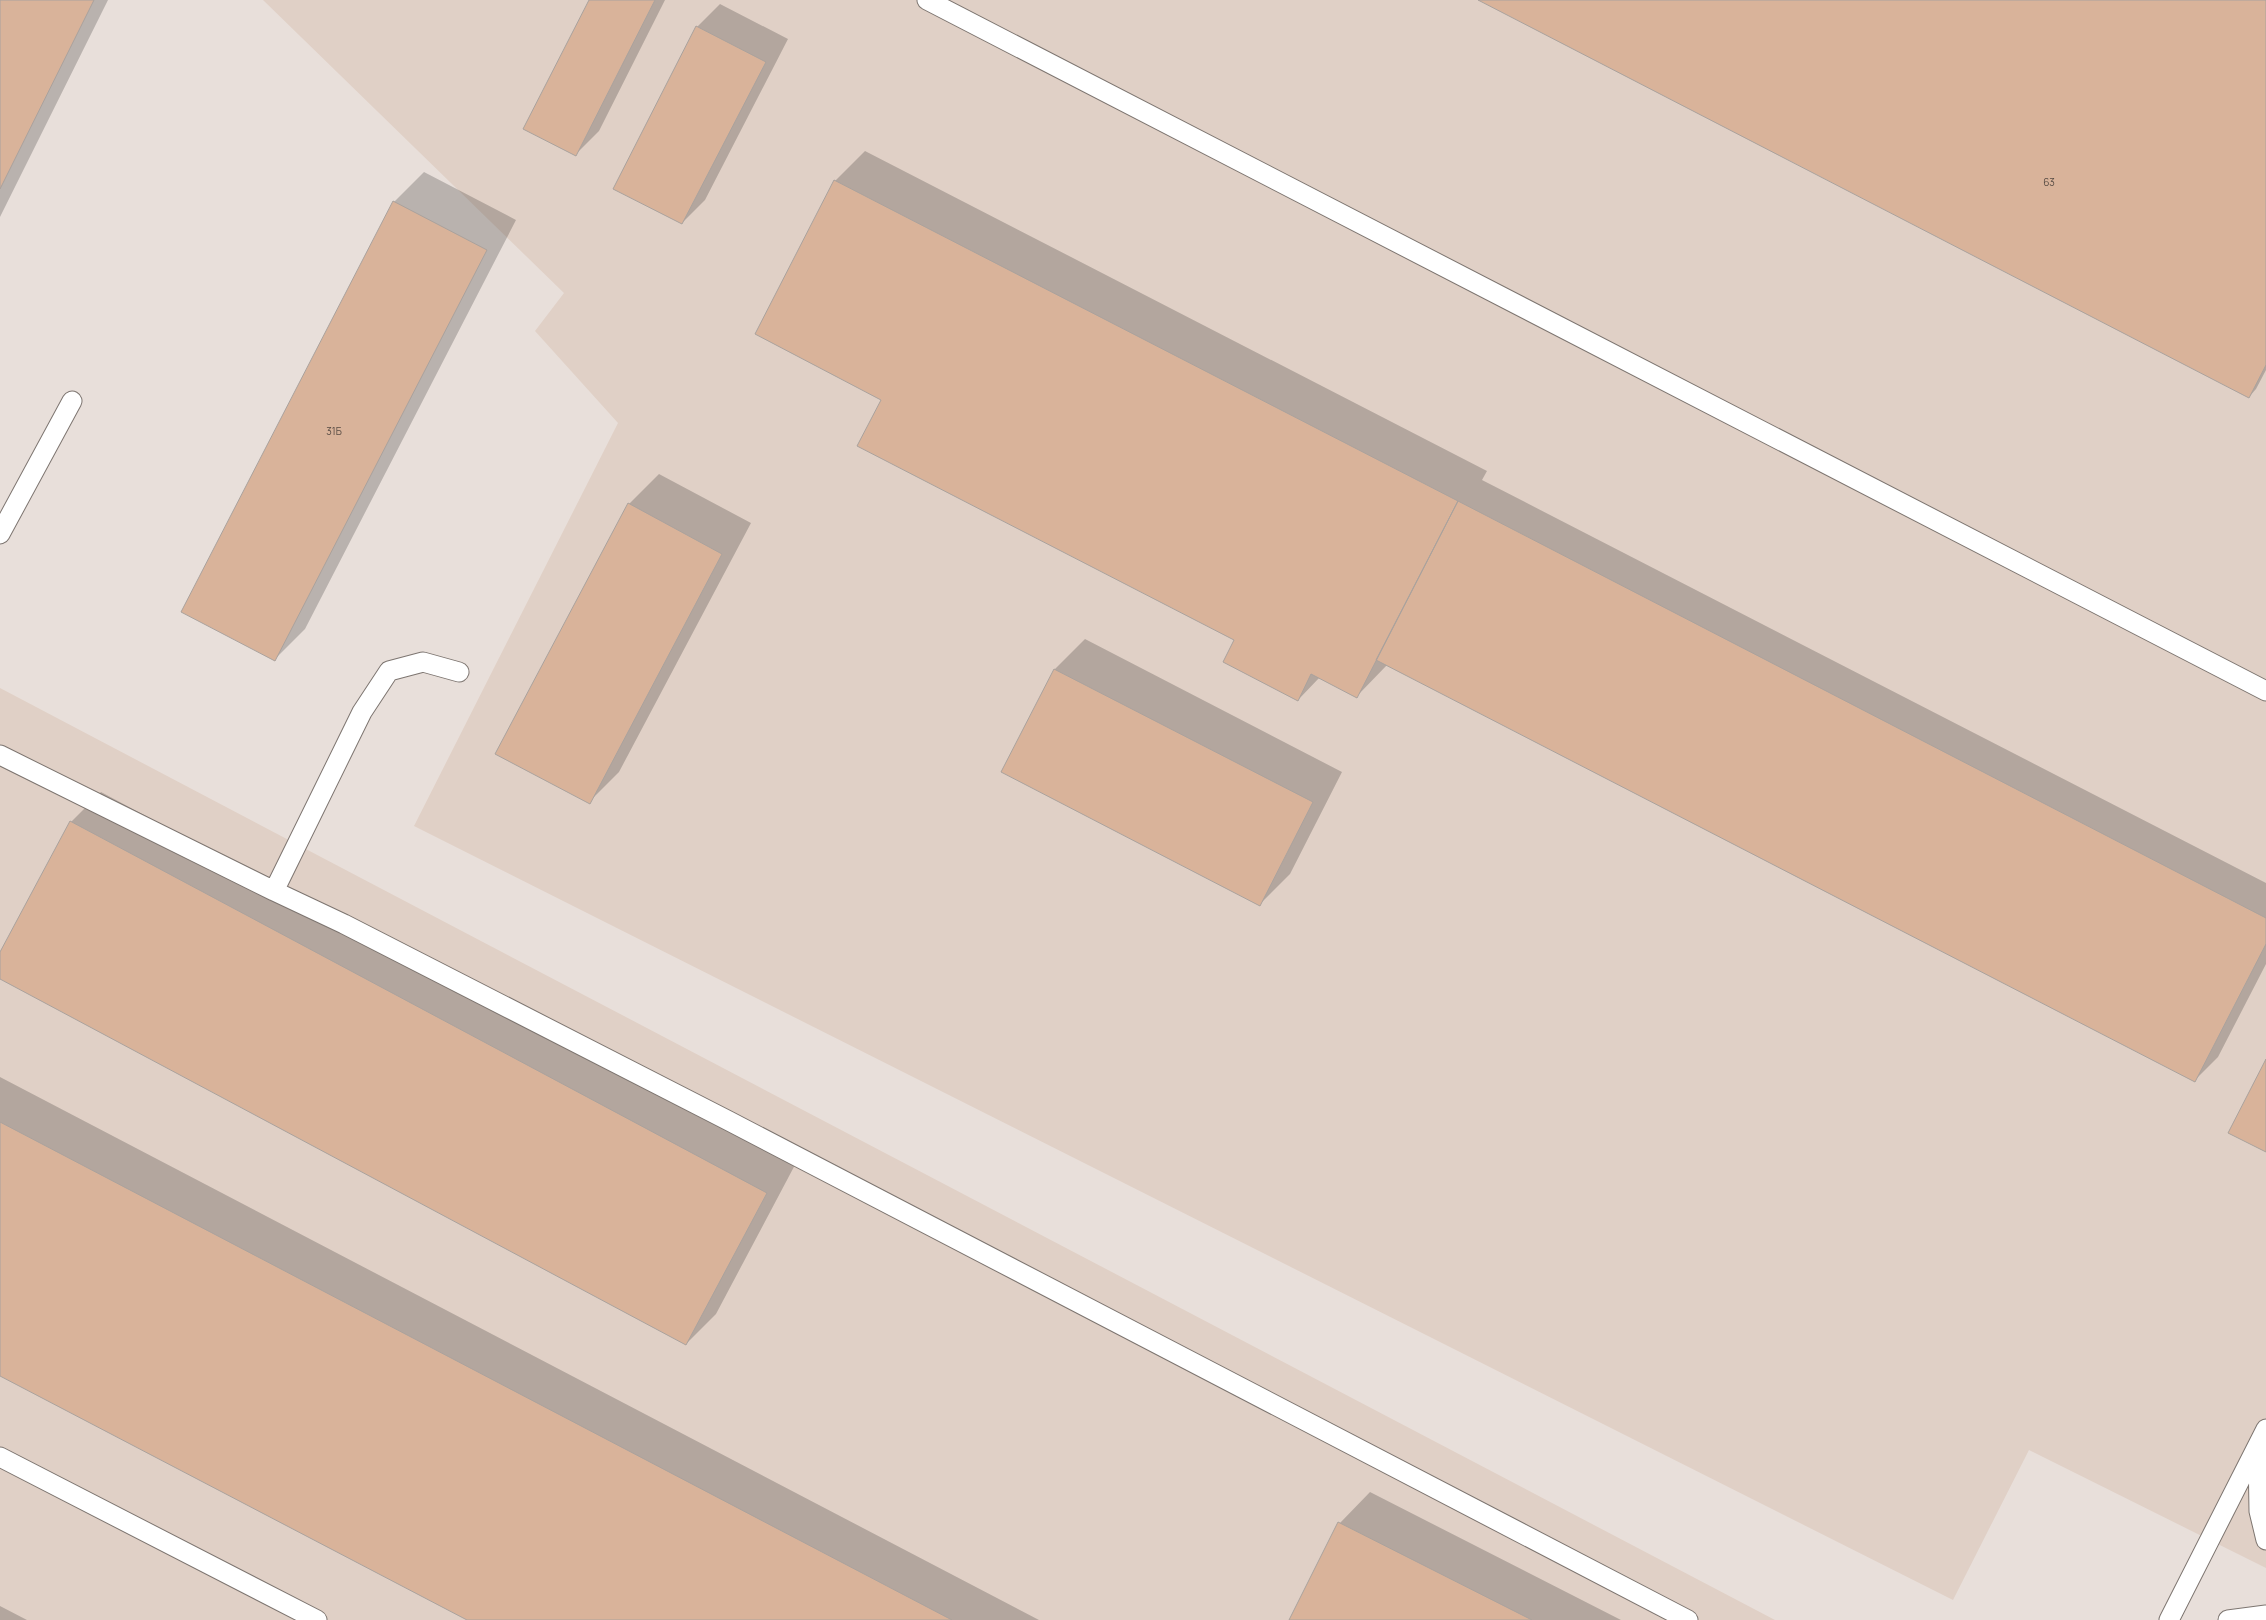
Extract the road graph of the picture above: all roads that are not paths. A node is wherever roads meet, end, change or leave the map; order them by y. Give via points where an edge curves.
1 (927, 0) edge
2 (72, 401) dead end
3 (0, 534) edge
4 (460, 672) dead end
5 (2266, 691) edge
6 (0, 755) edge
7 (274, 891) junction
8 (2262, 1438) edge
9 (0, 1457) edge
10 (2266, 1540) edge
11 (2266, 1615) edge
12 (317, 1620) edge
13 (1688, 1620) edge
14 (2169, 1620) edge
15 (2228, 1620) edge

1 - 5 lane
2 - 3 lane
4 - 7 lane via 423,662 389,671 362,712
6 - 7 lane
7 - 13 lane via 353,928 729,1121
8 - 10 lane via 2259,1510
8 - 14 lane
9 - 12 lane
11 - 15 lane

